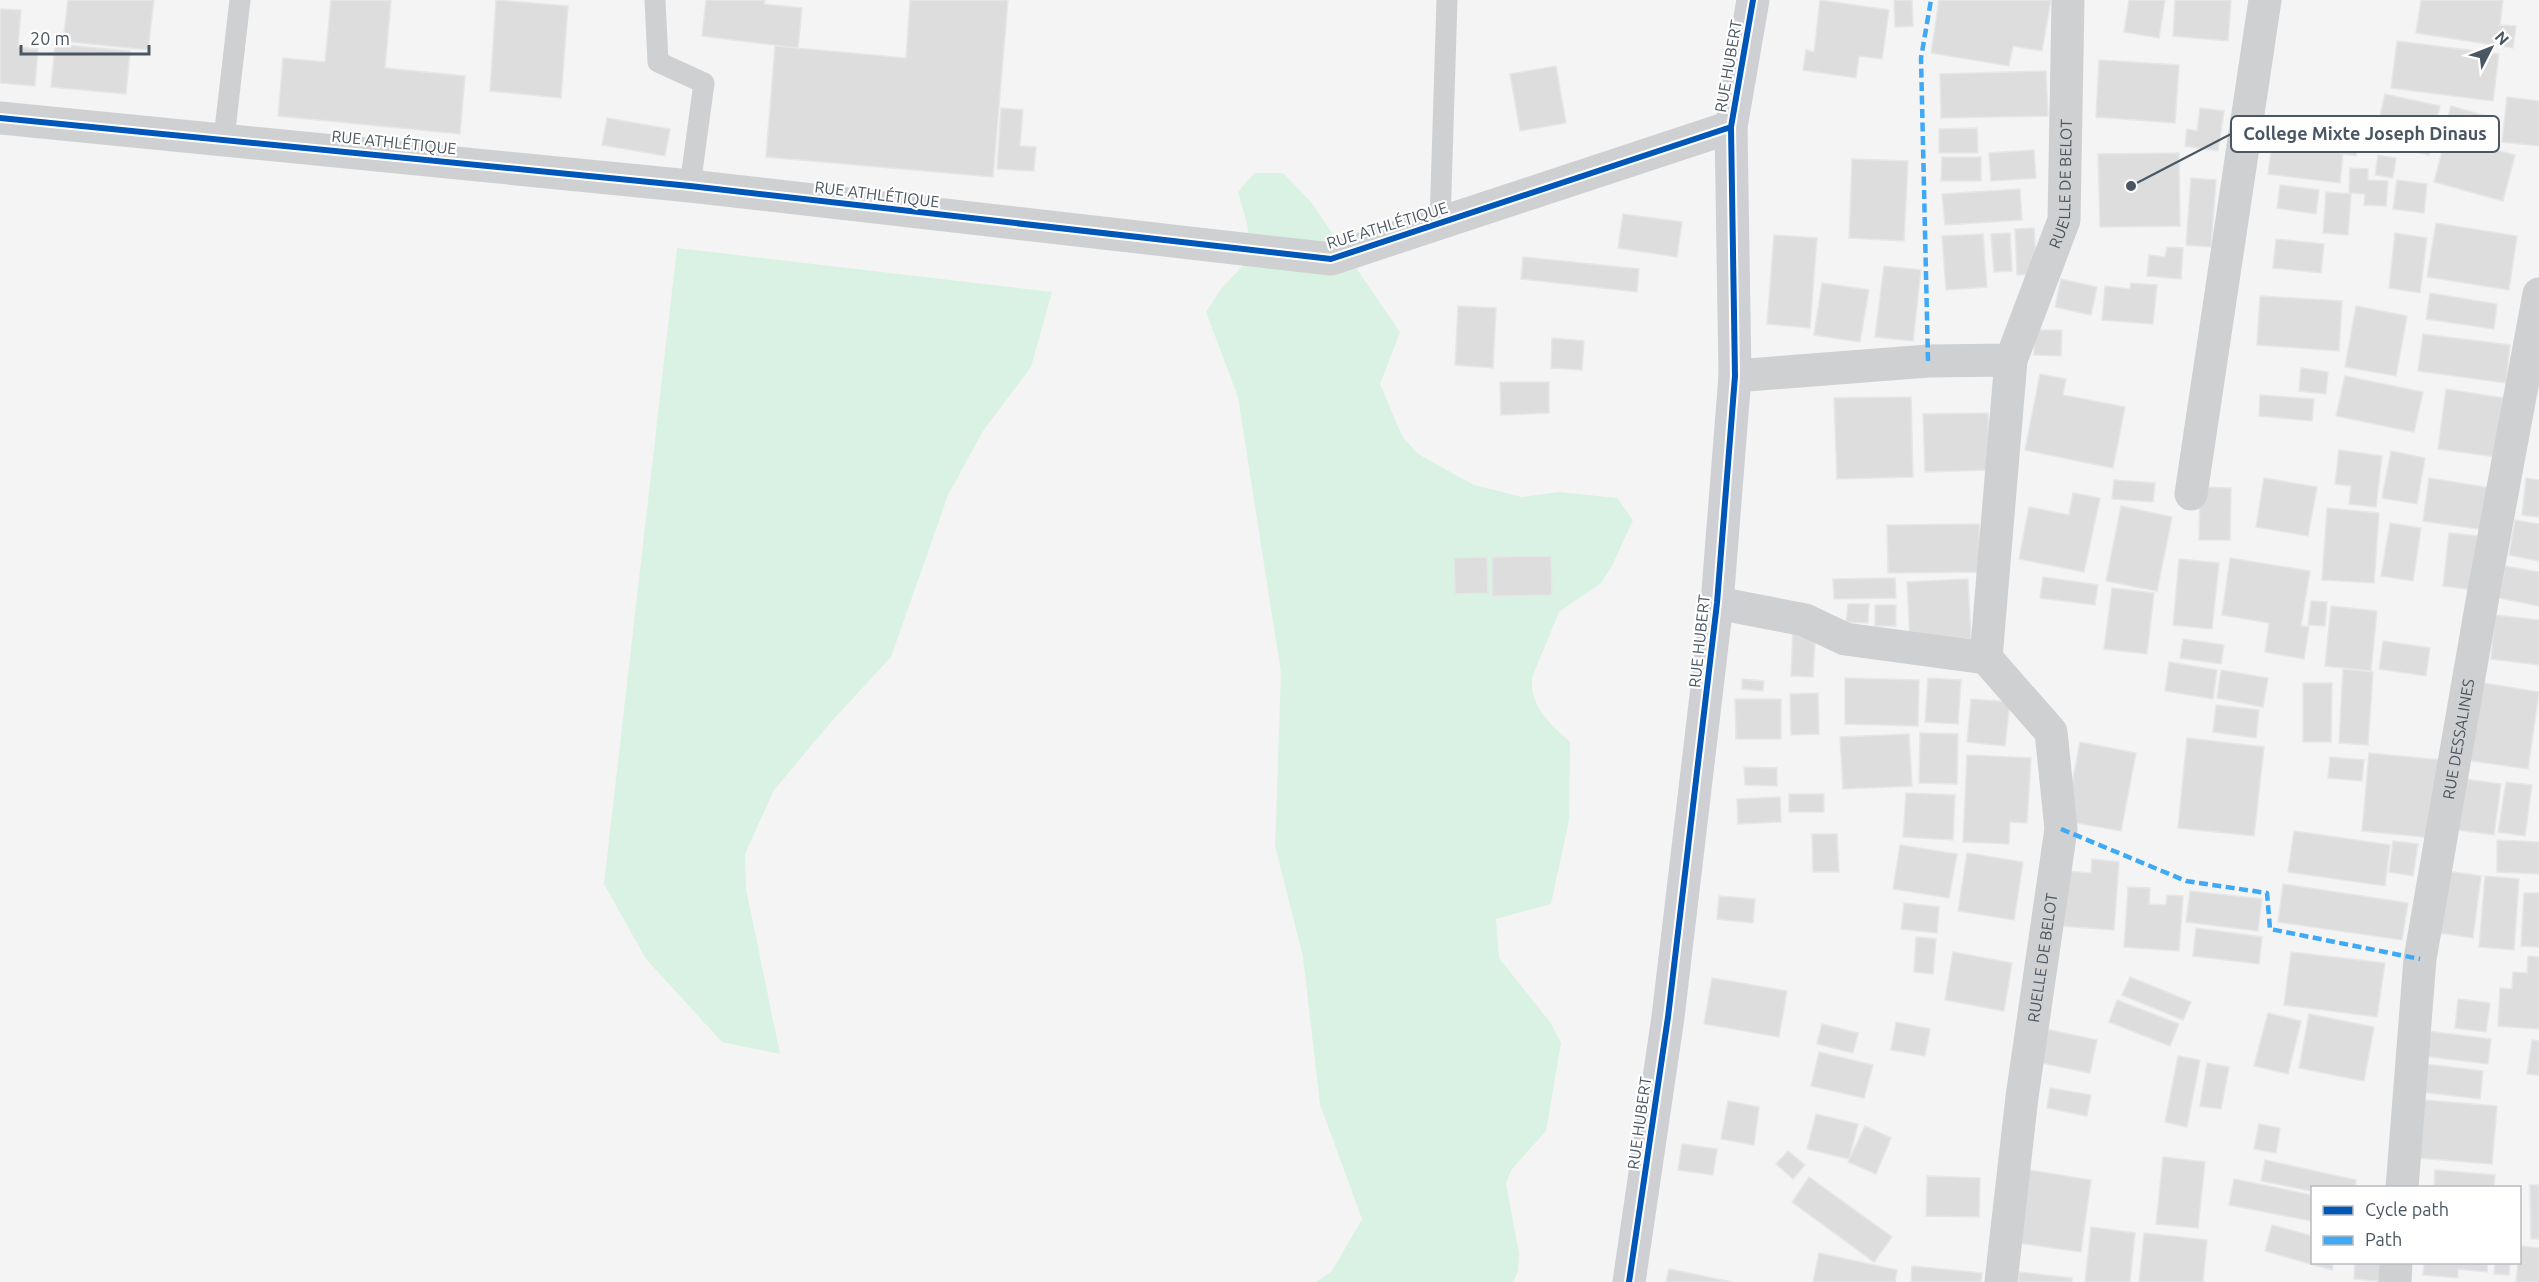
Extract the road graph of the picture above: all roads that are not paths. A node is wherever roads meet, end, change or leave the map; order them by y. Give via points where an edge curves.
1 (240, 0) edge
2 (656, 0) edge
3 (1447, 0) edge
4 (1753, 0) edge
5 (2068, 0) edge
6 (2265, 0) edge
7 (0, 118) edge
8 (1731, 127) junction
9 (224, 138) junction
10 (690, 186) junction
11 (1440, 223) junction
12 (2539, 294) edge
13 (2012, 360) junction
14 (1735, 376) junction
15 (2191, 494) dead end
16 (1717, 603) junction
17 (1986, 658) junction
18 (2402, 1186) edge
19 (2396, 1264) edge
20 (1629, 1282) edge
21 (2001, 1282) edge
22 (2395, 1282) edge

1 - 9 lane
2 - 10 lane via 658,62 704,83
3 - 11 lane
4 - 8 street, RUE HUBERT
5 - 13 street, RUELLE DE BELOT via 2064,220
6 - 15 street
7 - 9 street, RUE ATHLÉTIQUE
8 - 11 street, RUE ATHLÉTIQUE
8 - 14 street, RUE HUBERT
9 - 10 street, RUE ATHLÉTIQUE
10 - 11 street, RUE ATHLÉTIQUE via 1331,260
12 - 18 street, RUE DESSALINES via 2420,959
13 - 14 street via 1928,361
13 - 17 street, RUELLE DE BELOT
14 - 16 street, RUE HUBERT
16 - 17 street via 1805,620 1845,639
16 - 20 street, RUE HUBERT via 1668,1017
17 - 21 street, RUELLE DE BELOT via 2051,732 2061,829 2022,1096
19 - 22 street

